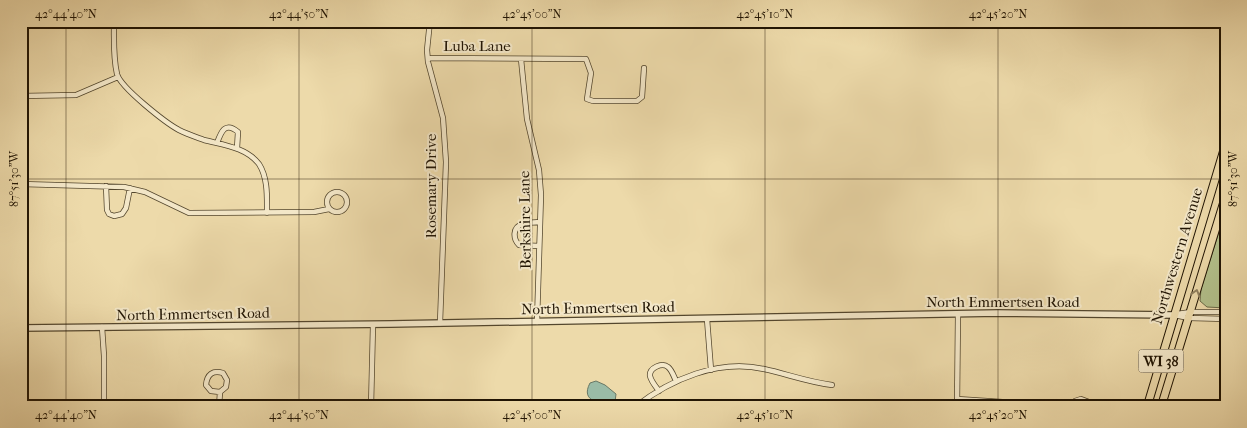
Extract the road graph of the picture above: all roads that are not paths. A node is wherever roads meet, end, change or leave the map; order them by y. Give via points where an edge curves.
1 (114, 21) edge
2 (430, 21) edge
3 (428, 58) junction
4 (521, 59) junction
5 (644, 68) dead end
6 (118, 77) junction
7 (21, 96) edge
8 (217, 143) junction
9 (1226, 143) edge
10 (237, 148) junction
11 (21, 184) edge
12 (106, 186) junction
13 (130, 188) junction
14 (1226, 195) edge
15 (329, 209) junction
16 (267, 213) junction
17 (540, 222) junction
18 (540, 246) junction
19 (1226, 312) edge
20 (958, 314) junction
21 (1174, 315) junction
22 (1190, 315) junction
23 (707, 319) junction
24 (1226, 319) edge
25 (538, 322) junction
26 (440, 323) junction
27 (374, 324) junction
28 (102, 327) junction
29 (21, 328) edge
30 (711, 370) junction
31 (676, 381) junction
32 (832, 385) dead end
33 (659, 390) junction
34 (220, 392) junction
35 (957, 399) junction
36 (104, 407) edge
37 (219, 407) edge
38 (371, 407) edge
39 (635, 407) edge
40 (957, 407) edge
41 (1051, 407) edge
42 (1072, 407) edge
43 (1092, 407) edge
44 (1147, 407) edge
45 (1161, 407) edge

1 - 6 street via 113,50
2 - 3 street, Rosemary Drive
3 - 4 street, Luba Lane
3 - 26 street, Rosemary Drive via 443,118 446,162
4 - 5 street, Luba Lane via 586,59 591,73 587,99 593,101 636,101 642,97
4 - 17 street, Berkshire Lane via 527,119 539,170
6 - 7 street via 76,95
6 - 8 street via 137,99 178,129
8 - 10 street
8 - 10 street via 221,132 230,128 238,132
9 - 21 main road, Northwestern Avenue / WI 38
10 - 16 street via 259,164 265,177
11 - 12 street
12 - 13 street
12 - 13 street via 107,210 114,216 122,214 126,208
13 - 16 street via 189,213
22 -> 14 main road, Northwestern Avenue / WI 38
15 - 15 street via 344,210 347,204 344,195 335,192 329,196
15 - 16 street
17 - 18 street, Berkshire Lane
17 - 18 street via 523,224 514,234 519,245
18 - 25 street, Berkshire Lane
19 - 22 street
20 - 21 street, North Emmertsen Road
20 - 23 street, North Emmertsen Road
20 - 35 street
21 - 22 street
21 - 44 main road, Northwestern Avenue / WI 38
22 - 24 street
22 - 45 main road, Northwestern Avenue / WI 38
23 - 25 street, North Emmertsen Road
23 - 30 street
25 - 26 street, North Emmertsen Road
26 - 27 street, North Emmertsen Road
27 - 28 street, North Emmertsen Road
27 - 38 street
28 - 29 street, North Emmertsen Road
28 - 36 street
30 - 31 street
30 - 32 street via 762,369
31 - 33 street
31 - 33 street via 665,365 655,367 650,376
33 - 39 street
34 - 34 street via 211,392 206,385 206,378 211,373 217,372 226,377 226,387
34 - 37 street
35 - 40 street
35 - 41 street via 1047,404
42 - 43 street via 1081,399

